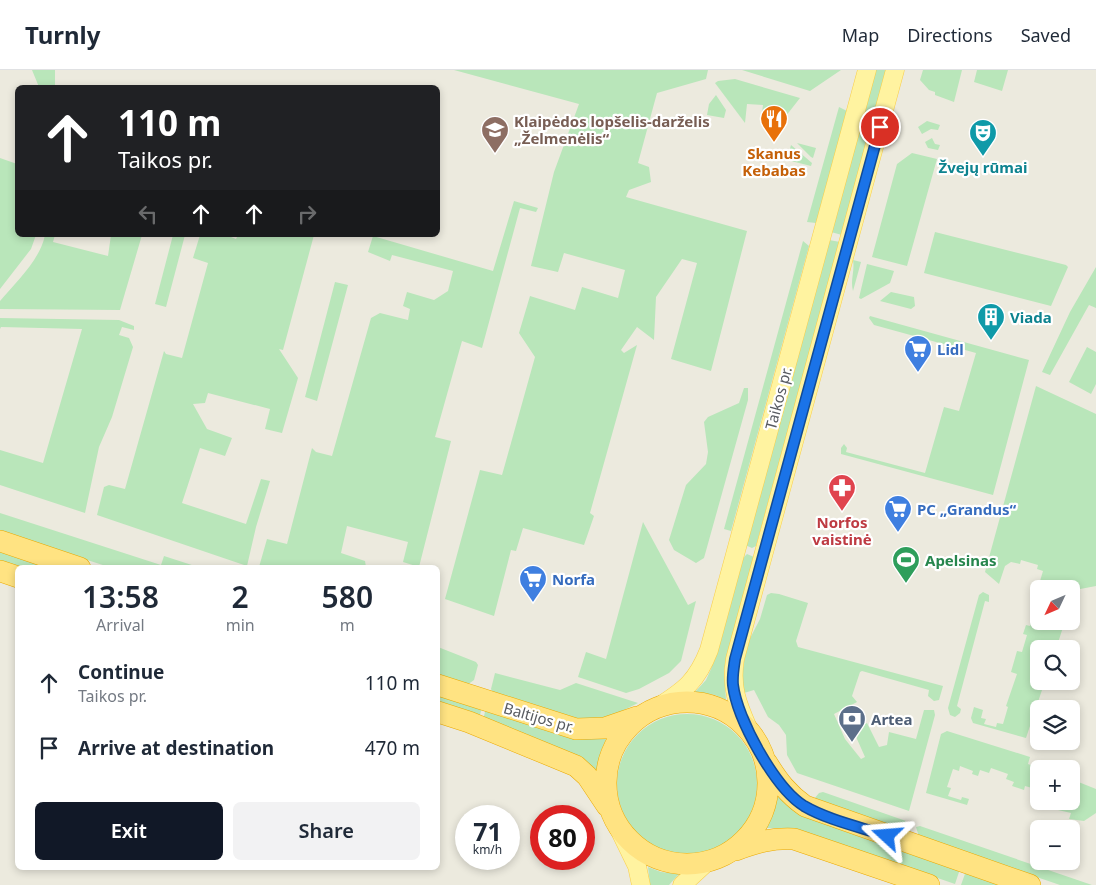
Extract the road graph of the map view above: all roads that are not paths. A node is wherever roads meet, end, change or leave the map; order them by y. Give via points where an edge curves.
1 (867, 70) edge
2 (895, 70) edge
3 (0, 541) edge
4 (71, 565) edge
5 (0, 571) edge
6 (15, 576) edge
7 (440, 686) edge
8 (650, 711) junction
9 (440, 713) edge
10 (752, 735) junction
11 (763, 757) junction
12 (614, 818) junction
13 (729, 852) junction
14 (707, 862) junction
15 (641, 885) edge
16 (682, 885) edge
17 (929, 885) edge
18 (1030, 885) edge

1 - 8 main road, Taikos pr. via 709,650 694,680
2 - 10 main road, Taikos pr. via 735,659 734,692
3 - 4 highway
5 - 6 highway
7 - 8 highway, Baltijos pr. via 576,729 605,728
8 - 10 highway via 681,702 715,708 735,719
8 - 12 highway via 628,727 612,752 606,789
9 - 12 highway, Baltijos pr. via 576,766 587,776
10 - 11 highway
11 - 13 highway via 767,788 765,803 752,831
11 - 18 highway via 778,782 791,797 805,806
12 - 14 highway via 631,843 654,857 687,864
12 - 15 main road via 637,866
13 - 14 highway
13 - 17 highway via 758,841 794,839
14 - 16 main road

